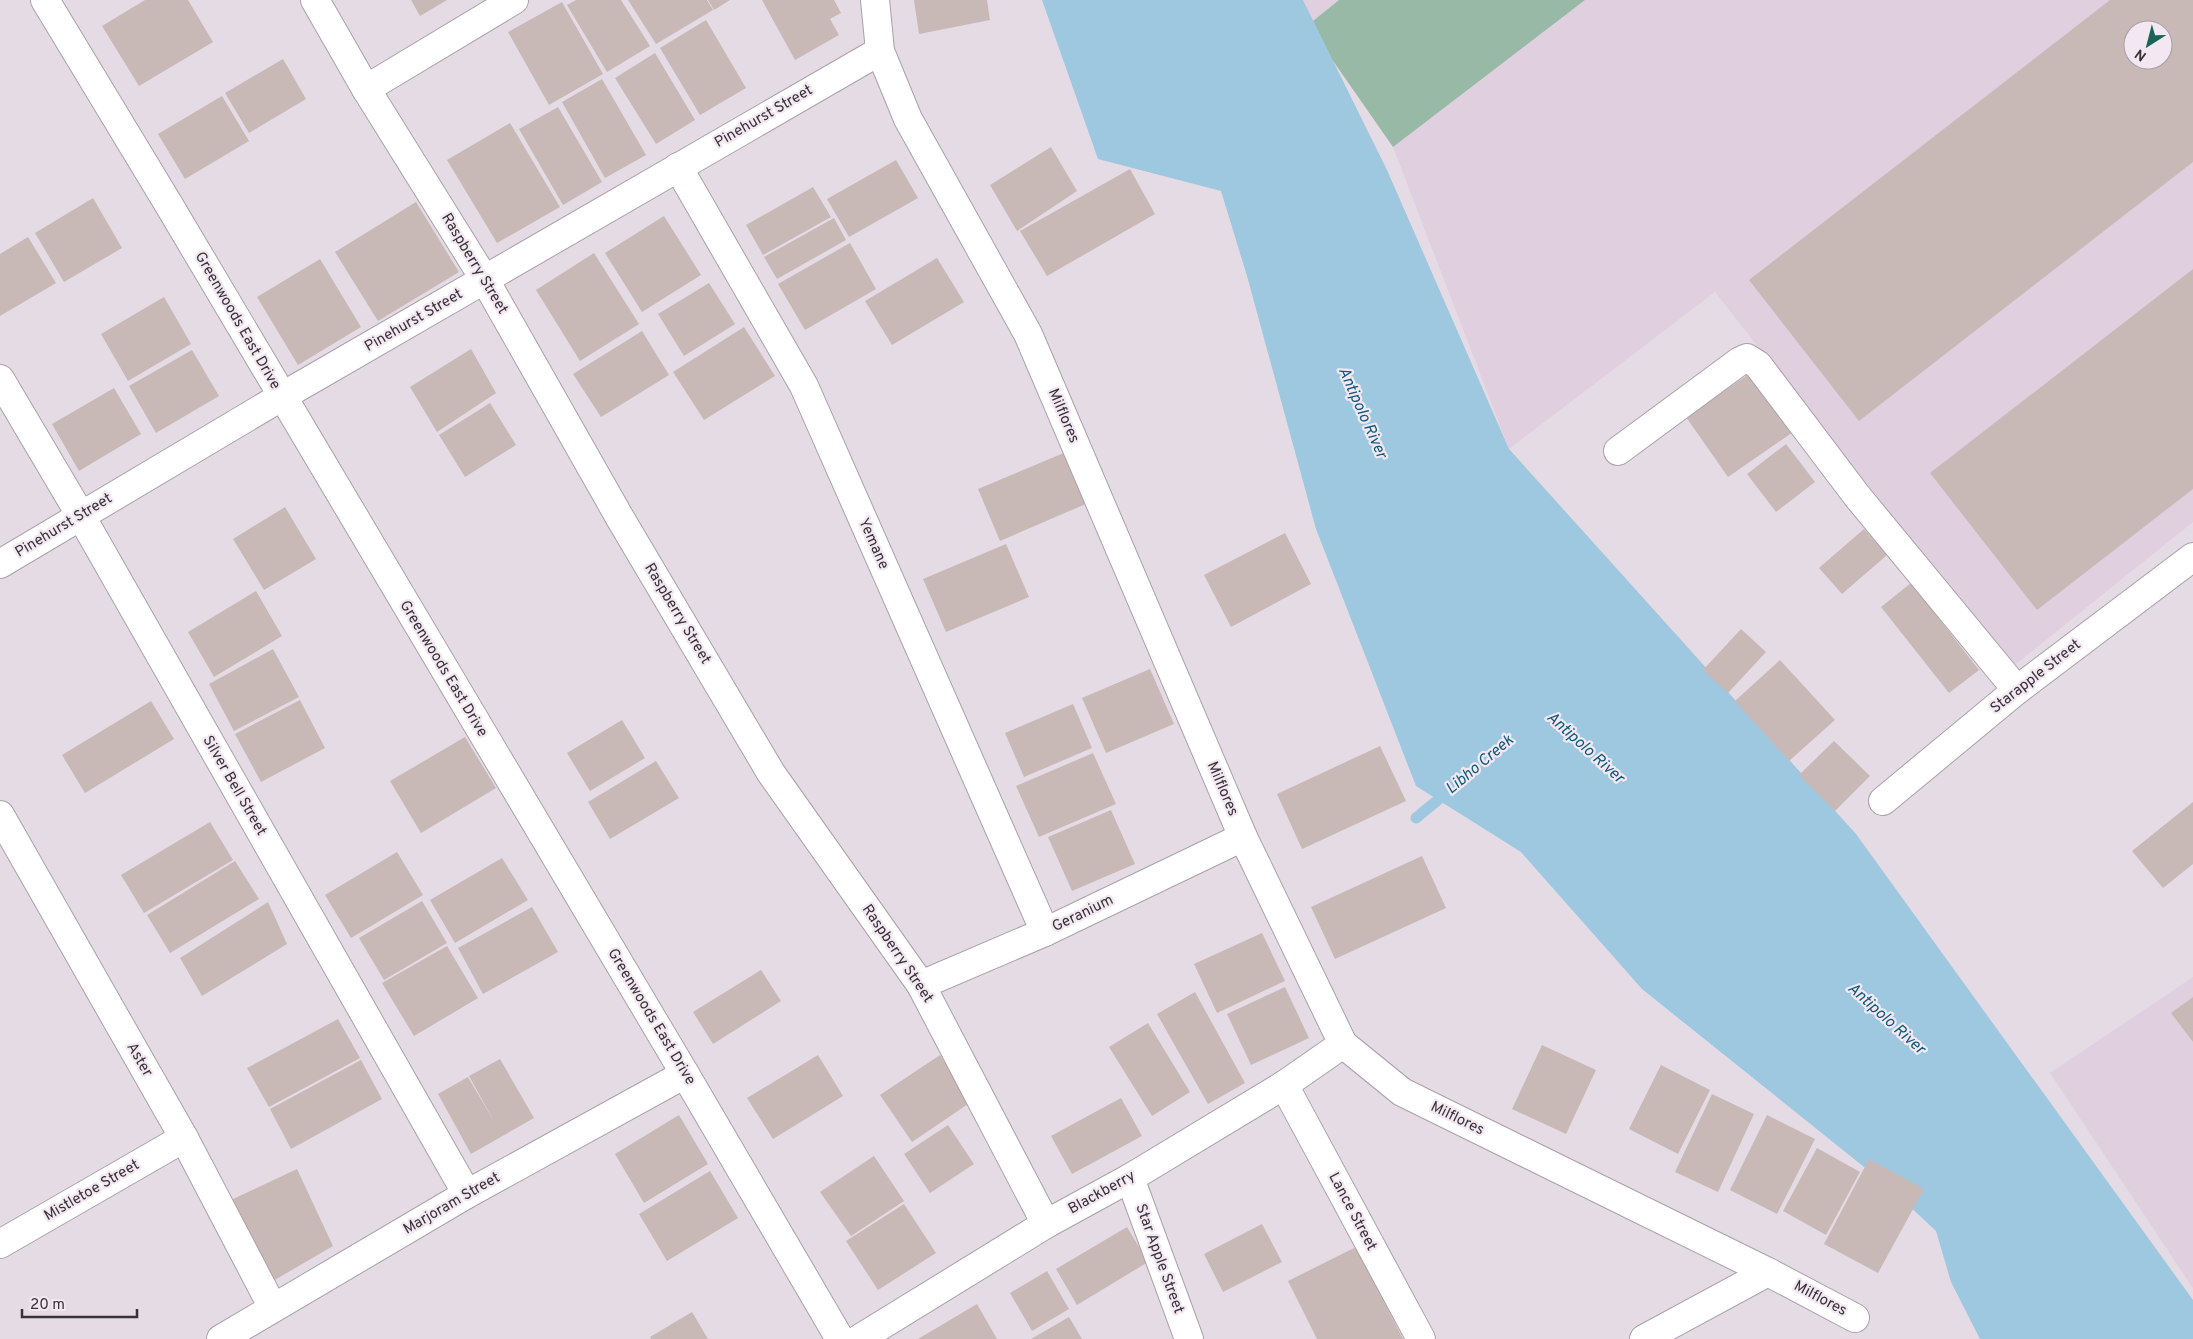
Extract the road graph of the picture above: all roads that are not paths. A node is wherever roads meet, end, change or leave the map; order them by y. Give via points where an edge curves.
1 (46, 0) edge
2 (315, 0) edge
3 (514, 0) edge
4 (875, 0) edge
5 (880, 51) junction
6 (366, 89) junction
7 (678, 166) junction
8 (485, 280) junction
9 (0, 379) edge
10 (282, 397) junction
11 (1618, 451) dead end
12 (80, 516) junction
13 (2193, 557) edge
14 (0, 564) edge
15 (2017, 690) junction
16 (1884, 802) dead end
17 (0, 815) edge
18 (1243, 837) junction
19 (1045, 932) junction
20 (921, 985) junction
21 (1343, 1044) junction
22 (685, 1074) junction
23 (1284, 1085) junction
24 (184, 1138) junction
25 (1130, 1178) junction
26 (467, 1194) junction
27 (1046, 1224) junction
28 (0, 1244) edge
29 (1768, 1272) junction
30 (273, 1308) junction
31 (1855, 1318) dead end
32 (221, 1339) edge
33 (840, 1339) edge
34 (859, 1339) edge
35 (1189, 1339) edge
36 (1421, 1339) edge
37 (1644, 1339) edge

1 - 10 street, Greenwoods East Drive
2 - 6 street, Raspberry Street
3 - 6 street
4 - 5 street, Milflores
5 - 7 street, Pinehurst Street
5 - 18 street, Milflores via 908,119 1028,334
6 - 8 street, Raspberry Street
7 - 8 street, Pinehurst Street
7 - 19 street, Yemane via 804,386
8 - 10 street, Pinehurst Street
8 - 20 street, Raspberry Street via 620,518 771,773
9 - 12 street, Silver Bell Street
10 - 12 street, Pinehurst Street
10 - 22 street, Greenwoods East Drive
11 - 15 street via 1747,358 1758,365 1772,382 1857,496
12 - 14 street, Pinehurst Street
12 - 26 street, Silver Bell Street
13 - 15 street, Starapple Street
15 - 16 street, Starapple Street
17 - 24 street, Aster
18 - 19 street, Geranium
18 - 21 street, Milflores
19 - 20 street, Geranium
20 - 27 street, Raspberry Street
21 - 23 street, Blackberry
21 - 29 street, Milflores via 1402,1092
22 - 26 street, Marjoram Street
22 - 33 street, Greenwoods East Drive
23 - 25 street, Blackberry
23 - 36 street, Lance Street
24 - 28 street, Mistletoe Street
24 - 30 street, Aster
25 - 27 street, Blackberry
25 - 35 street, Star Apple Street
26 - 30 street, Marjoram Street
27 - 34 street, Blackberry
29 - 31 street, Milflores
29 - 37 street
30 - 32 street, Marjoram Street

